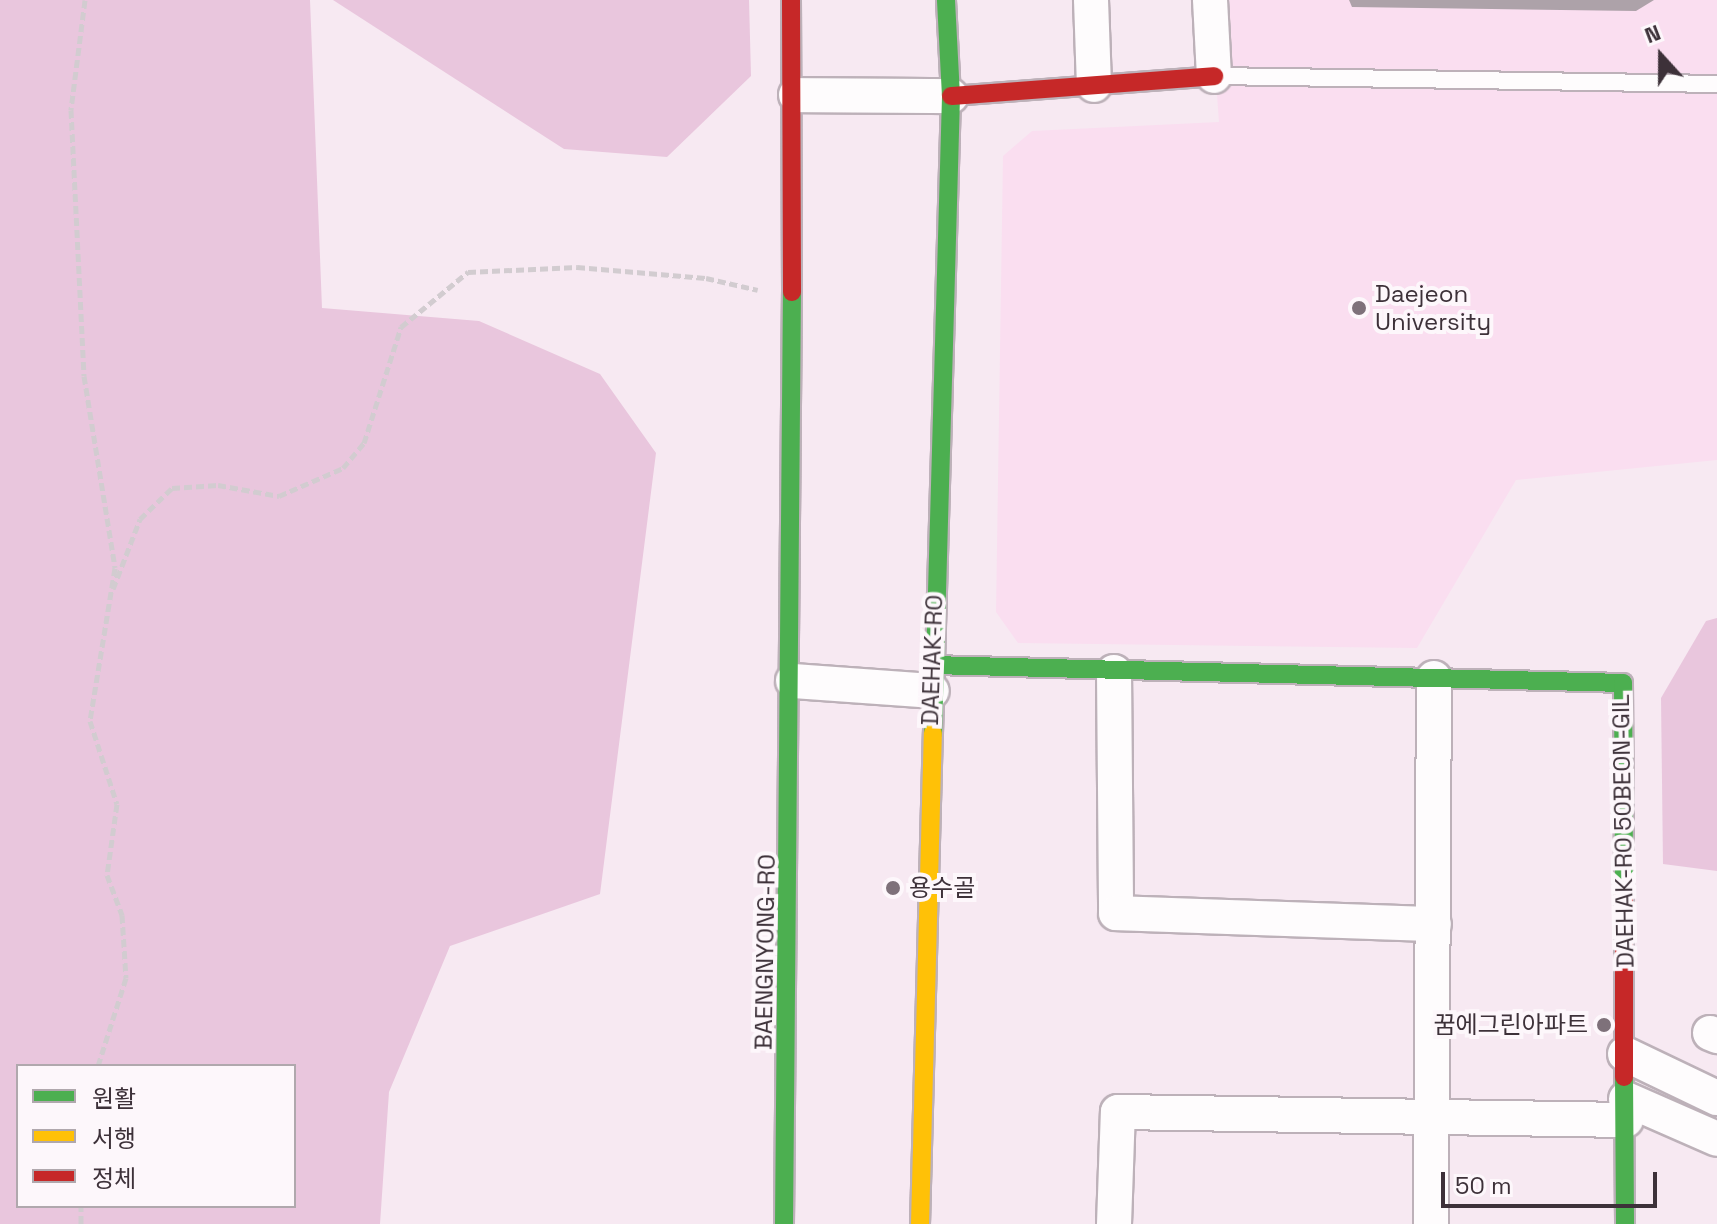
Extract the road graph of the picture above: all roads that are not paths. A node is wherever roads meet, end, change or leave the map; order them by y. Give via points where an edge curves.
1 (791, 0) edge
2 (946, 0) edge
3 (1091, 0) edge
4 (1210, 0) edge
5 (1214, 76) junction
6 (1717, 84) edge
7 (1094, 85) junction
8 (796, 95) junction
9 (951, 96) junction
10 (1114, 672) junction
11 (932, 678) junction
12 (1434, 678) junction
13 (793, 681) junction
14 (1434, 924) junction
15 (1625, 1054) junction
16 (1717, 1098) edge
17 (1626, 1109) junction
18 (1437, 1116) junction
19 (1717, 1139) edge
20 (784, 1224) edge
21 (920, 1224) edge
22 (1114, 1224) edge
23 (1431, 1224) edge
24 (1625, 1224) edge

1 - 8 street
2 - 9 street, DAEHAK-RO
3 - 7 street
4 - 5 street
5 - 6 lane
5 - 7 street
7 - 9 street
8 - 9 street
8 - 13 street
9 - 11 street, DAEHAK-RO
10 - 11 street, DAEHAK-RO 50BEON-GIL
10 - 12 street, DAEHAK-RO 50BEON-GIL
10 - 14 street via 1116,913
11 - 13 street
11 - 21 street, DAEHAK-RO
12 - 14 street
12 - 15 street, DAEHAK-RO 50BEON-GIL via 1623,683
13 - 20 street, BAENGNYONG-RO
14 - 18 street
15 - 16 street
15 - 17 street, DAEHAK-RO 50BEON-GIL
17 - 18 street
17 - 19 street
17 - 24 street, DAEHAK-RO 50BEON-GIL
18 - 22 street via 1118,1112
18 - 23 street

